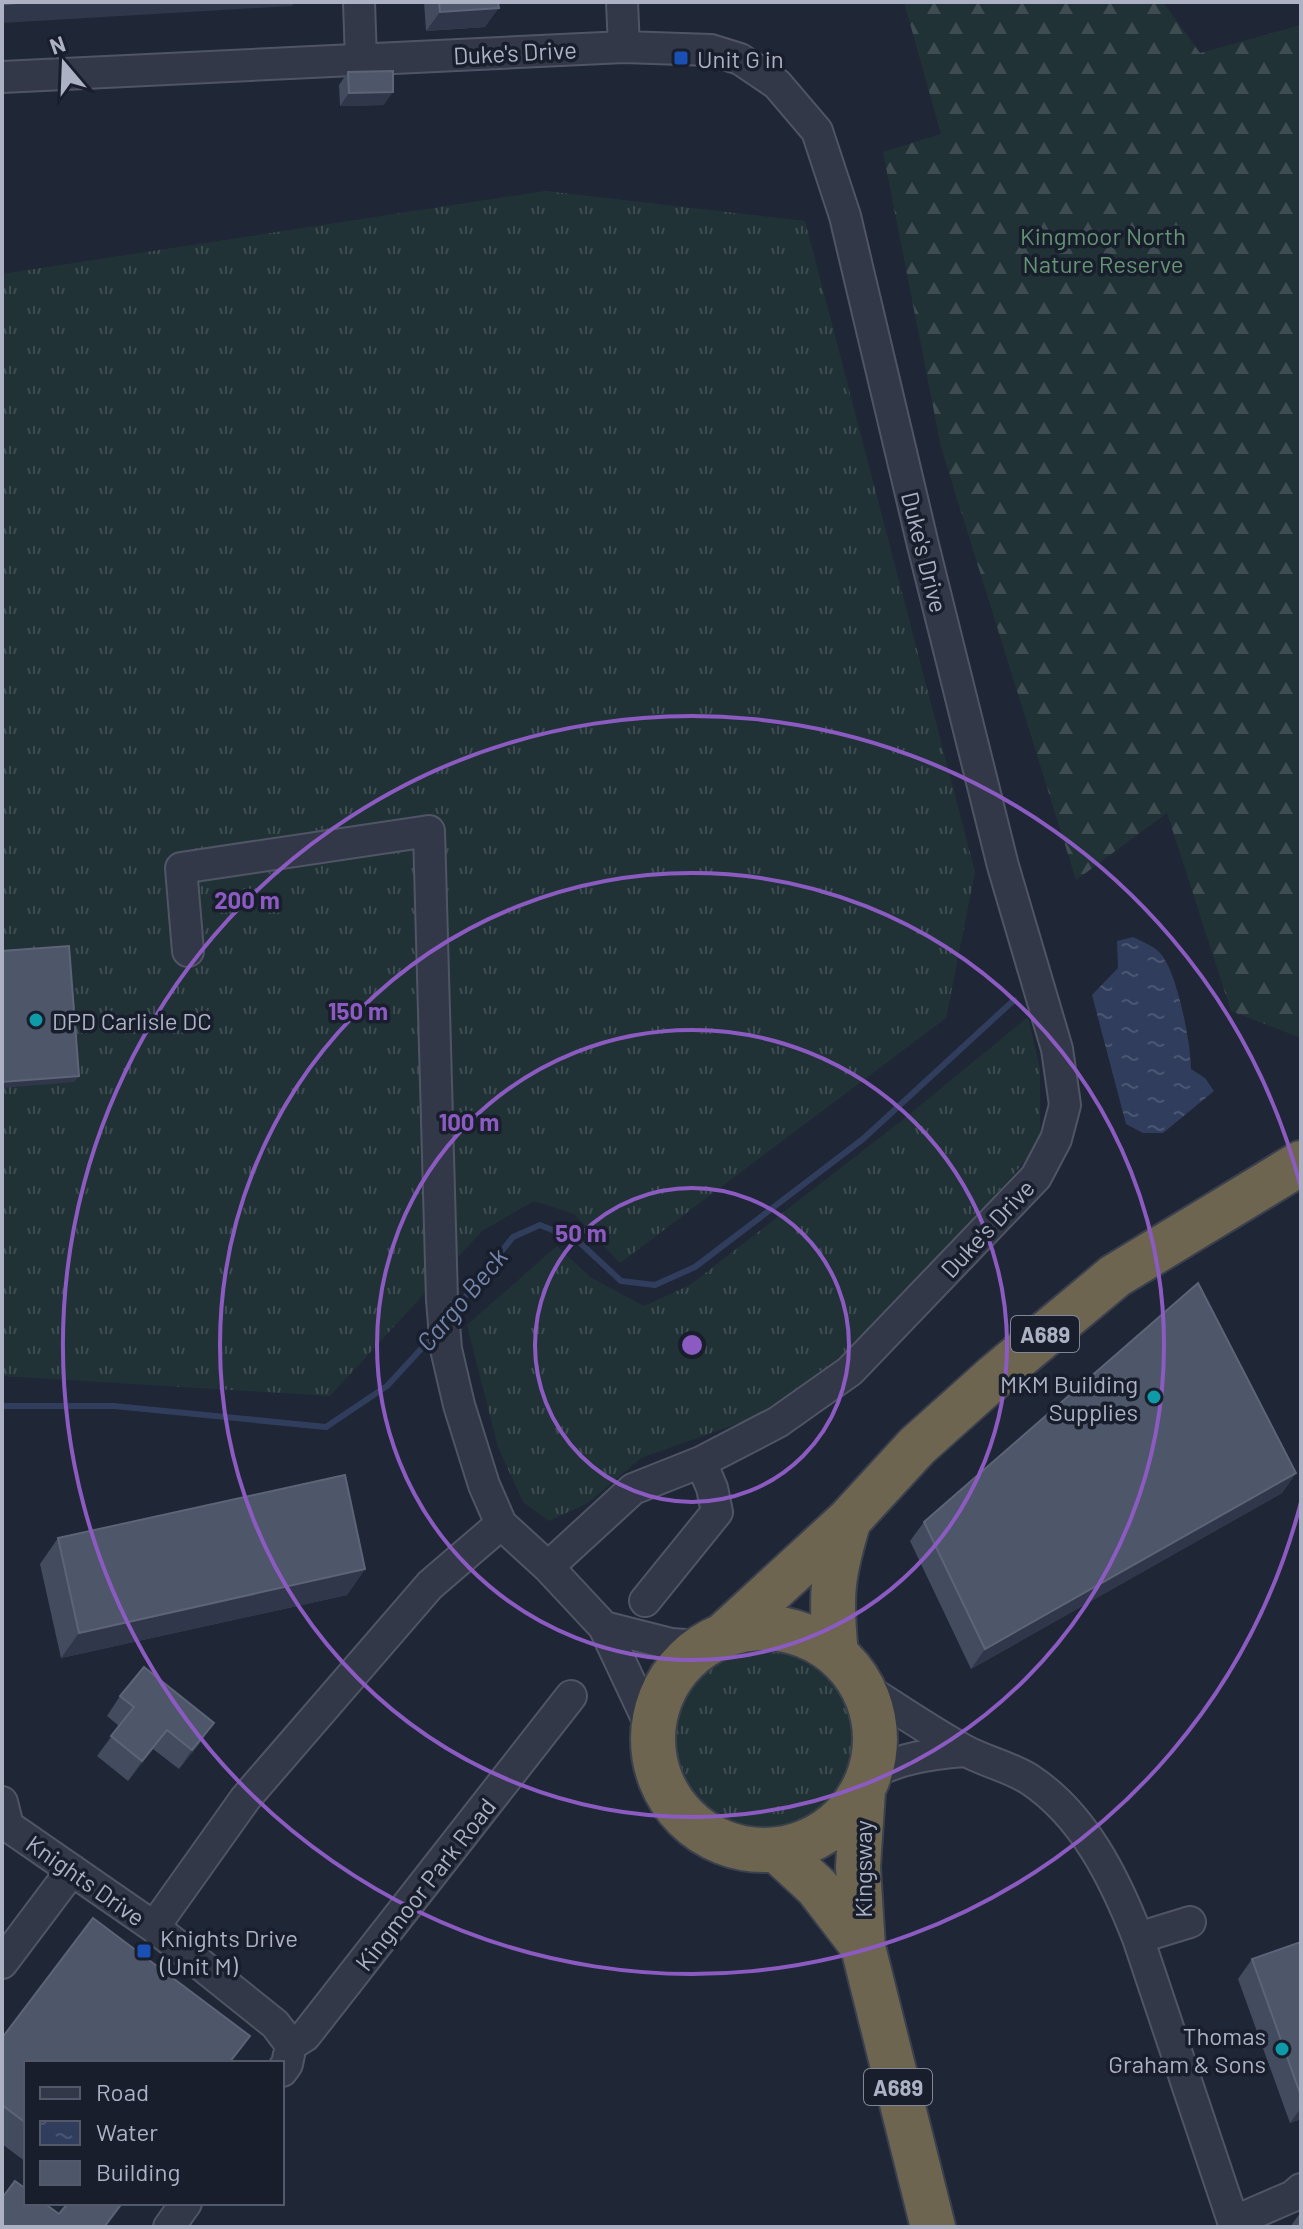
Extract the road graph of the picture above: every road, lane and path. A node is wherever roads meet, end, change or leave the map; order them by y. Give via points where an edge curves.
1 (359, 2) edge
2 (622, 2) edge
3 (624, 47) junction
4 (361, 60) junction
5 (2, 77) edge
6 (188, 951) dead end
7 (1285, 1172) edge
8 (701, 1462) junction
9 (849, 1520) junction
10 (501, 1524) junction
11 (548, 1567) junction
12 (645, 1601) dead end
13 (604, 1627) junction
14 (713, 1640) junction
15 (836, 1654) junction
16 (863, 1687) junction
17 (571, 1696) dead end
18 (652, 1729) junction
19 (964, 1751) junction
20 (866, 1783) junction
21 (4, 1819) edge
22 (777, 1850) junction
23 (72, 1870) junction
24 (1190, 1922) dead end
25 (154, 1927) junction
26 (1138, 1938) junction
27 (863, 1947) junction
28 (2, 1963) edge
29 (287, 2058) edge
30 (1301, 2189) edge
31 (185, 2205) edge
32 (1234, 2224) edge
33 (169, 2227) edge
34 (933, 2227) edge

1 - 4 street
2 - 3 street
3 - 4 street, Duke's Drive
3 - 8 street, Duke's Drive via 711,50 740,59 777,84 817,131 845,216 1003,866 1057,1049 1065,1105 1056,1139 1036,1177 859,1361 778,1422
4 - 5 street, Duke's Drive
6 - 10 street via 181,868 429,831 446,1349 484,1485
7 - 9 highway, A689 via 1115,1276 917,1446
8 - 11 street, Duke's Drive via 633,1489
8 - 12 street via 717,1512
9 - 14 highway, A689
9 - 15 highway, A689 via 832,1585
10 - 11 street
10 - 25 street via 430,1585 255,1787
11 - 13 street
13 - 14 street via 671,1644
13 - 18 street
14 - 15 highway, A689 via 754,1627 783,1629 812,1638
14 - 18 highway, A689 via 677,1668 660,1696
15 - 16 highway, A689
16 - 19 street
16 - 20 highway, A689 via 874,1721 875,1748
17 - 29 street, Kingmoor Park Road
18 - 22 highway, A689 via 654,1762 665,1793 685,1819 712,1839 744,1849
19 - 20 street via 893,1763
19 - 26 street via 1029,1779 1059,1806 1098,1850
20 - 22 highway, A689 via 847,1813 827,1831
20 - 27 highway, Kingsway / A689 via 858,1867
21 - 23 street, Knights Drive
22 - 27 highway, Kingsway / A689 via 817,1887
23 - 25 street, Knights Drive
23 - 28 street
24 - 26 street
25 - 29 street, Knights Drive via 275,2024
26 - 32 street
27 - 34 highway, Kingsway / A689
30 - 32 street
31 - 33 street

